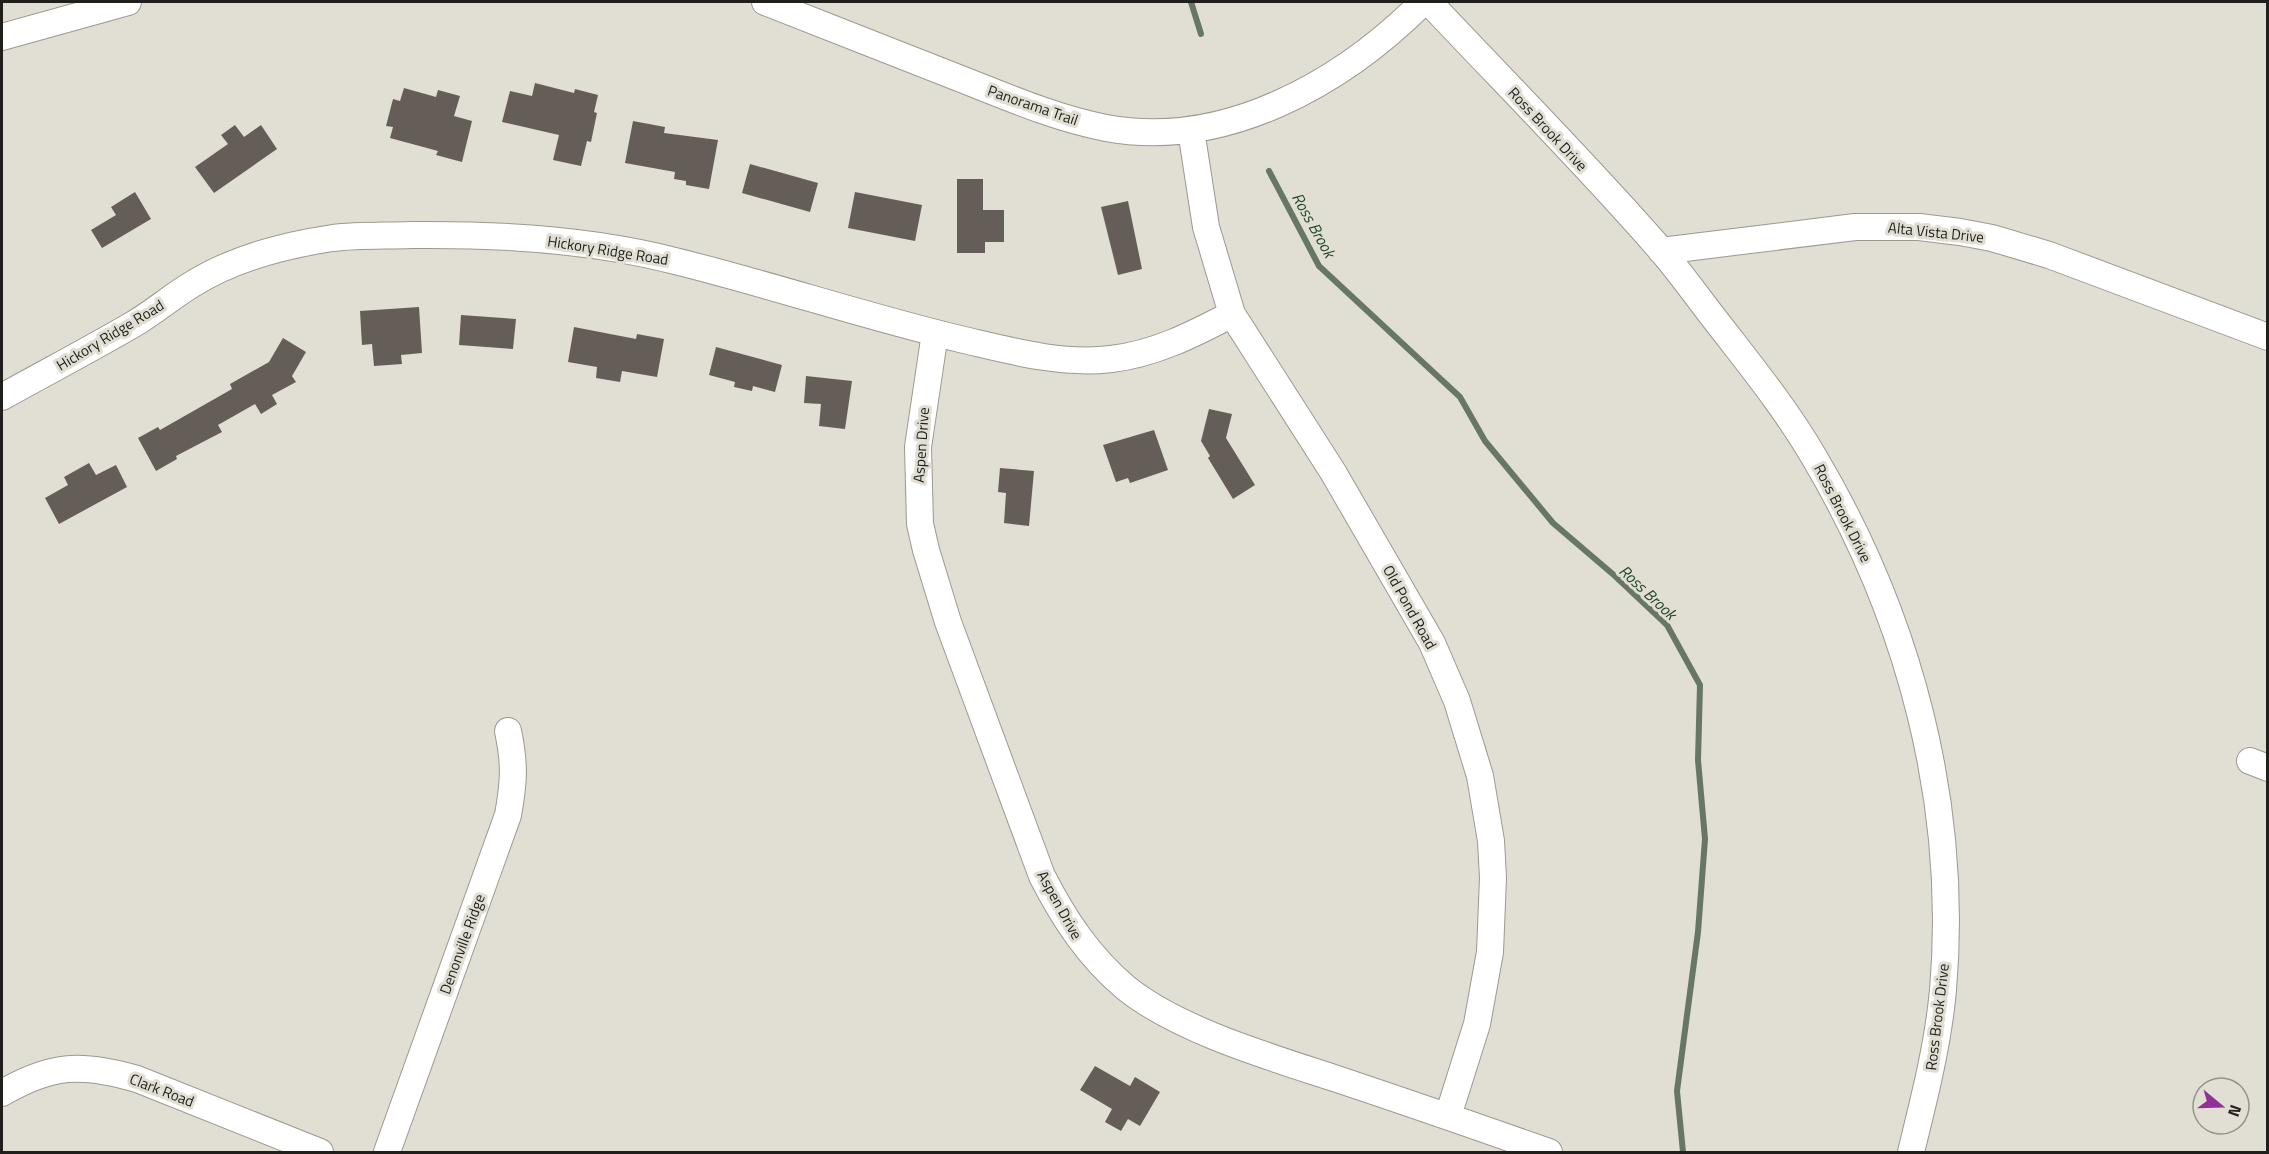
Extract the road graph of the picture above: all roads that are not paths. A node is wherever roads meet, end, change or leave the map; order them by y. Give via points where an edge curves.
1 (128, 2) edge
2 (765, 2) edge
3 (1423, 2) edge
4 (1429, 2) edge
5 (2, 37) edge
6 (1191, 130) junction
7 (1661, 251) junction
8 (1232, 314) junction
9 (935, 333) junction
10 (2268, 337) edge
11 (2, 397) edge
12 (508, 731) dead end
13 (2, 1093) edge
14 (1448, 1116) junction
15 (320, 1152) edge
16 (387, 1152) edge
17 (1549, 1152) edge
18 (1911, 1152) edge

1 - 5 street
2 - 6 street, Panorama Trail via 1051,114 1107,128
3 - 6 street, Panorama Trail via 1372,48 1311,88 1253,113
4 - 7 street, Ross Brook Drive
6 - 8 street, Old Pond Road via 1206,227
7 - 10 street, Alta Vista Drive via 1855,226 1960,232 2049,255
7 - 18 street, Ross Brook Drive via 1767,387 1813,454 1874,572 1915,689 1940,811 1945,920 1937,1041
8 - 9 street, Hickory Ridge Road via 1180,341 1112,359 1054,358
8 - 14 street, Old Pond Road via 1333,472 1432,643 1470,737 1489,830 1493,916 1477,1024
9 - 11 street, Hickory Ridge Road via 702,268 608,247 449,235 333,238 233,264
9 - 14 street, Aspen Drive via 918,447 920,524 926,550 948,622 1042,876 1082,945 1128,989 1156,1008 1209,1034
12 - 16 street, Denonville Ridge via 514,763 508,815
13 - 15 street, Clark Road via 52,1070 106,1070
14 - 17 street, Aspen Drive

